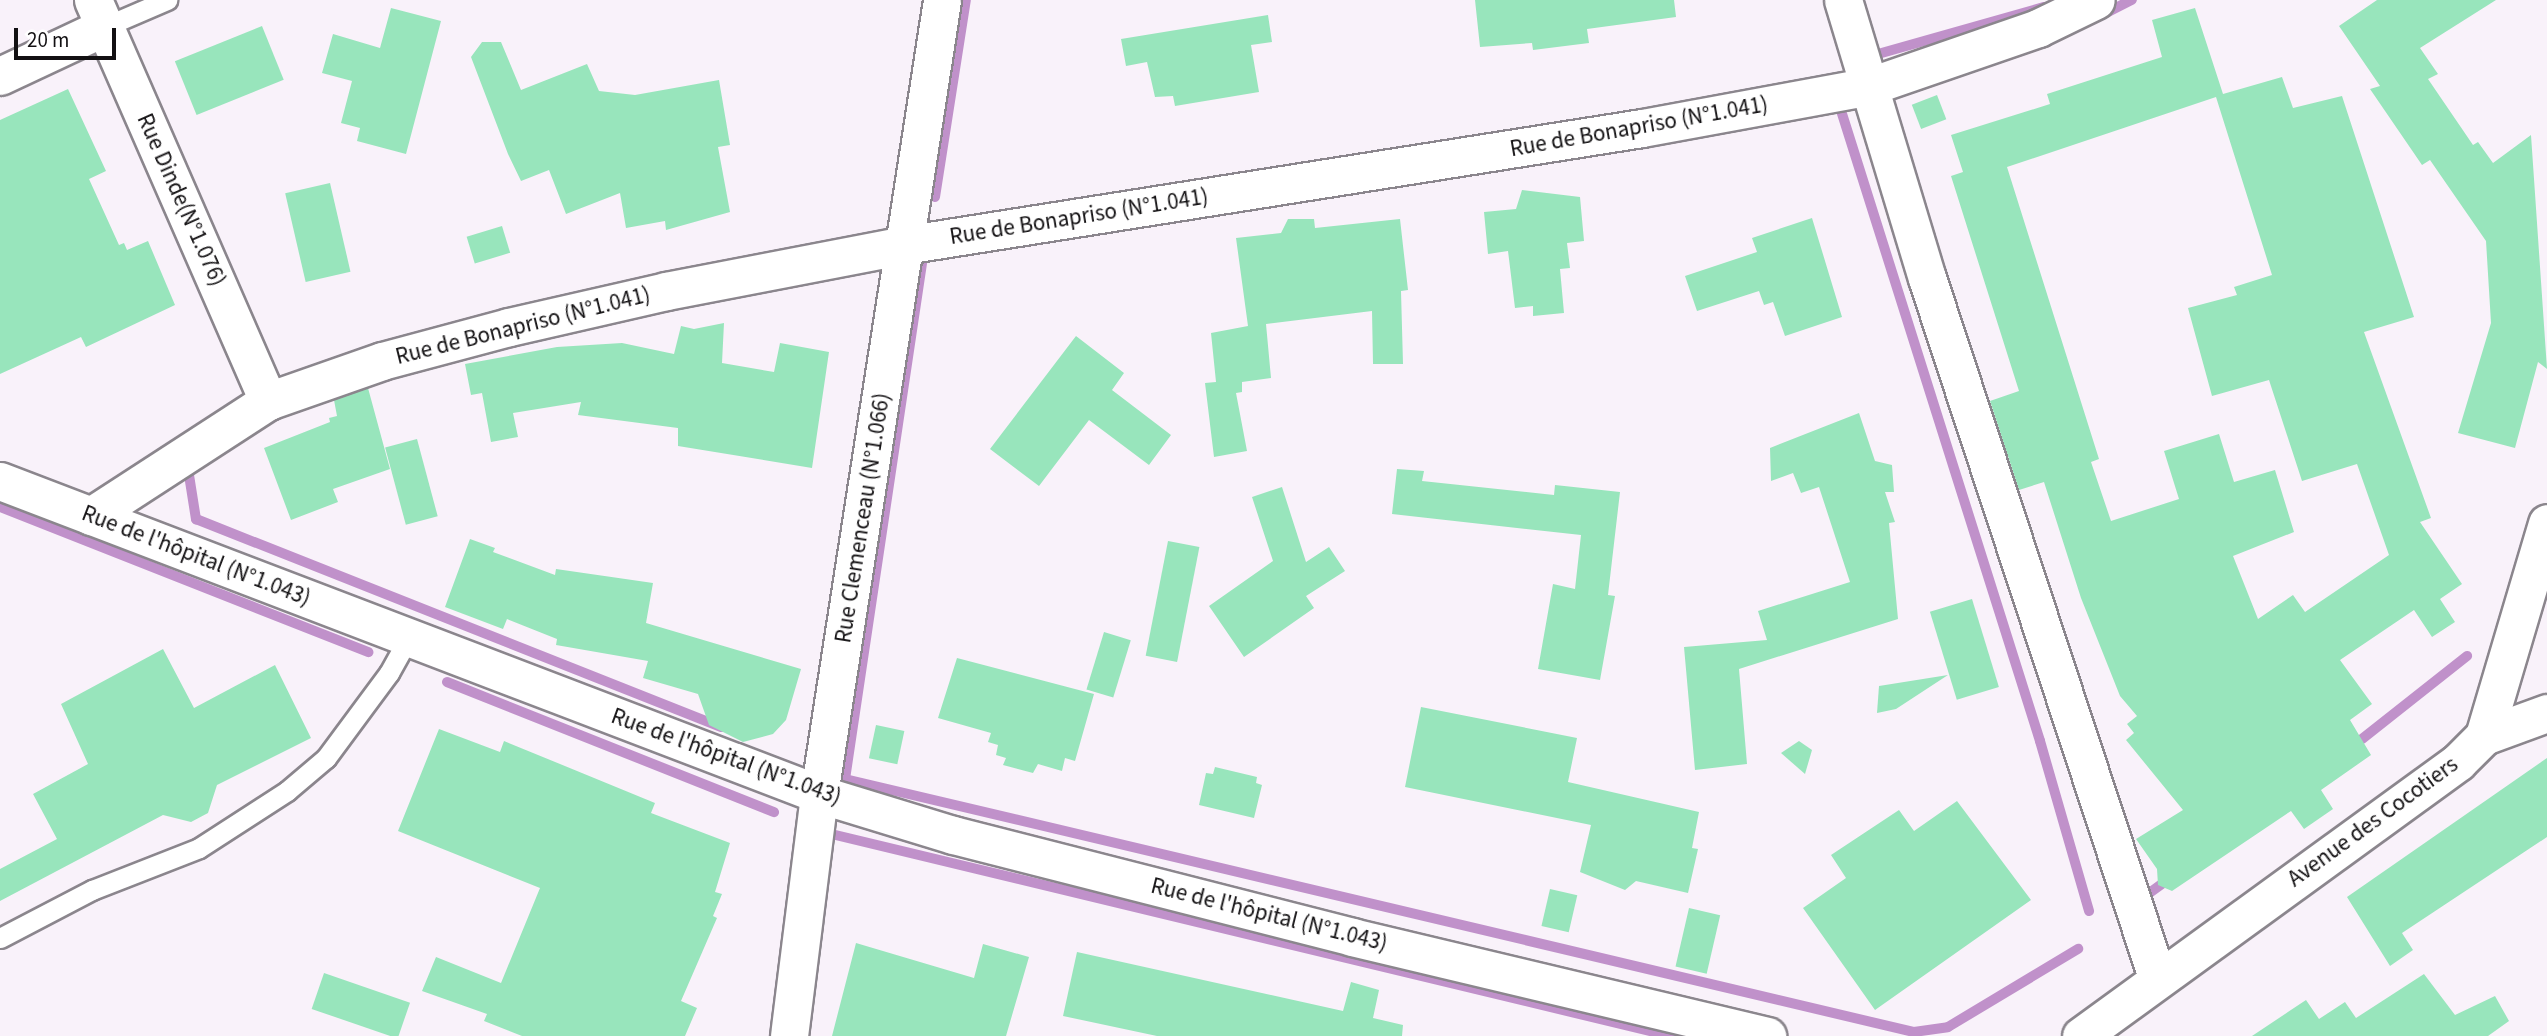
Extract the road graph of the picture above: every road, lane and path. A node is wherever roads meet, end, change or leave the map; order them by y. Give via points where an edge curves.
1 (167, 0) edge
2 (942, 0) edge
3 (1843, 0) edge
4 (2096, 0) edge
5 (99, 13) edge
6 (0, 76) edge
7 (1870, 86) junction
8 (904, 245) junction
9 (268, 401) junction
10 (0, 481) edge
11 (91, 516) junction
12 (2547, 523) edge
13 (2537, 592) edge
14 (409, 637) junction
15 (2547, 713) edge
16 (2484, 736) junction
17 (819, 794) junction
18 (0, 938) edge
19 (2157, 977) junction
20 (789, 1036) edge
21 (1767, 1036) edge
22 (2081, 1036) edge

1 - 5 lane
2 - 8 street, Rue Clemenceau (N°1.066)
3 - 7 street
4 - 7 street, Rue de Bonapriso (N°1.041) via 2038,28
5 - 6 street
5 - 9 street, Rue Dinde(N°1.076)
7 - 8 street, Rue de Bonapriso (N°1.041) via 1642,128
7 - 19 street via 1927,278
8 - 9 street, Rue de Bonapriso (N°1.041) via 509,327 382,361
8 - 17 street, Rue Clemenceau (N°1.066)
9 - 11 street, Rue de Bonapriso (N°1.041)
10 - 11 street, Rue de l'hôpital (N°1.043)
11 - 14 street, Rue de l'hôpital (N°1.043)
12 - 13 street, Avenue des Cocotiers
13 - 16 street, Avenue des Cocotiers
14 - 17 street, Rue de l'hôpital (N°1.043)
14 - 18 lane via 389,673 326,758 287,791 199,848 92,890
15 - 16 street
16 - 19 street, Avenue des Cocotiers via 2458,762
17 - 20 street, Rue Clemenceau (N°1.066)
17 - 21 street, Rue de l'hôpital (N°1.043) via 967,838
19 - 22 street, Avenue des Cocotiers

